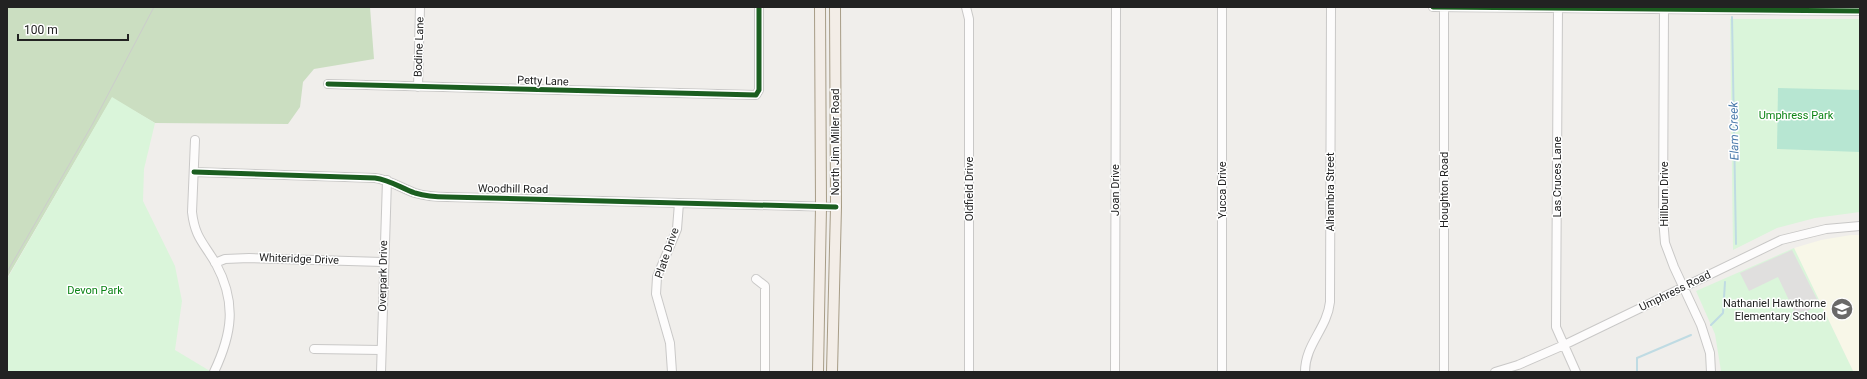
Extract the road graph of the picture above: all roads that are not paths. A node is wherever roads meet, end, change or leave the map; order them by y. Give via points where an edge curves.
1 (420, 7) edge
2 (759, 7) edge
3 (820, 7) edge
4 (835, 7) edge
5 (966, 7) edge
6 (1116, 7) edge
7 (1222, 7) edge
8 (1331, 7) edge
9 (1433, 7) edge
10 (1444, 7) edge
11 (1558, 8) edge
12 (1664, 8) edge
13 (1782, 8) edge
14 (1860, 11) edge
15 (328, 84) dead end
16 (418, 87) junction
17 (195, 140) dead end
18 (194, 172) junction
19 (387, 180) junction
20 (679, 203) junction
21 (821, 207) junction
22 (836, 207) junction
23 (1860, 226) edge
24 (383, 262) junction
25 (215, 263) junction
26 (756, 279) dead end
27 (1684, 287) junction
28 (1564, 345) junction
29 (314, 349) dead end
30 (381, 350) junction
31 (214, 372) edge
32 (381, 372) edge
33 (672, 372) edge
34 (765, 372) edge
35 (818, 372) edge
36 (832, 372) edge
37 (969, 372) edge
38 (1115, 372) edge
39 (1222, 372) edge
40 (1305, 372) edge
41 (1444, 372) edge
42 (1495, 372) edge
43 (1576, 372) edge
44 (1711, 372) edge

1 - 16 street, Bodine Lane
2 - 16 street, Petty Lane via 759,90 748,97
3 - 21 main road, North Jim Miller Road
4 - 22 main road, North Jim Miller Road
5 - 37 street, Oldfield Drive via 969,19
6 - 38 street, Joan Drive
7 - 39 street, Yucca Drive
8 - 40 street, Alhambra Street via 1330,302 1324,325 1307,356
9 - 10 street
10 - 11 street
10 - 41 street, Houghton Road
11 - 12 street
11 - 28 street, Las Cruces Lane via 1556,327
12 - 13 street
12 - 27 street, Hillburn Drive via 1663,218 1665,243
13 - 14 street
15 - 16 street, Petty Lane
17 - 18 street
18 - 19 street, Woodhill Road
18 - 25 street via 194,224 201,243
19 - 20 street, Woodhill Road via 428,196
19 - 24 street, Overpark Drive
20 - 21 street, Woodhill Road
20 - 33 street, Plate Drive via 677,229 657,277 656,294 670,343
21 - 22 street, Woodhill Road
21 - 35 main road, North Jim Miller Road
22 - 36 main road, North Jim Miller Road
23 - 27 street, Umphress Road via 1826,229 1781,240
24 - 25 street, Whiteridge Drive via 242,258
24 - 30 street, Overpark Drive
25 - 31 street via 228,294 230,317 226,344
26 - 34 street via 765,286
27 - 28 street, Umphress Road
27 - 44 street, Hillburn Drive via 1710,353
28 - 42 street, Umphress Road
28 - 43 street, Las Cruces Lane
29 - 30 street
30 - 32 street, Overpark Drive

